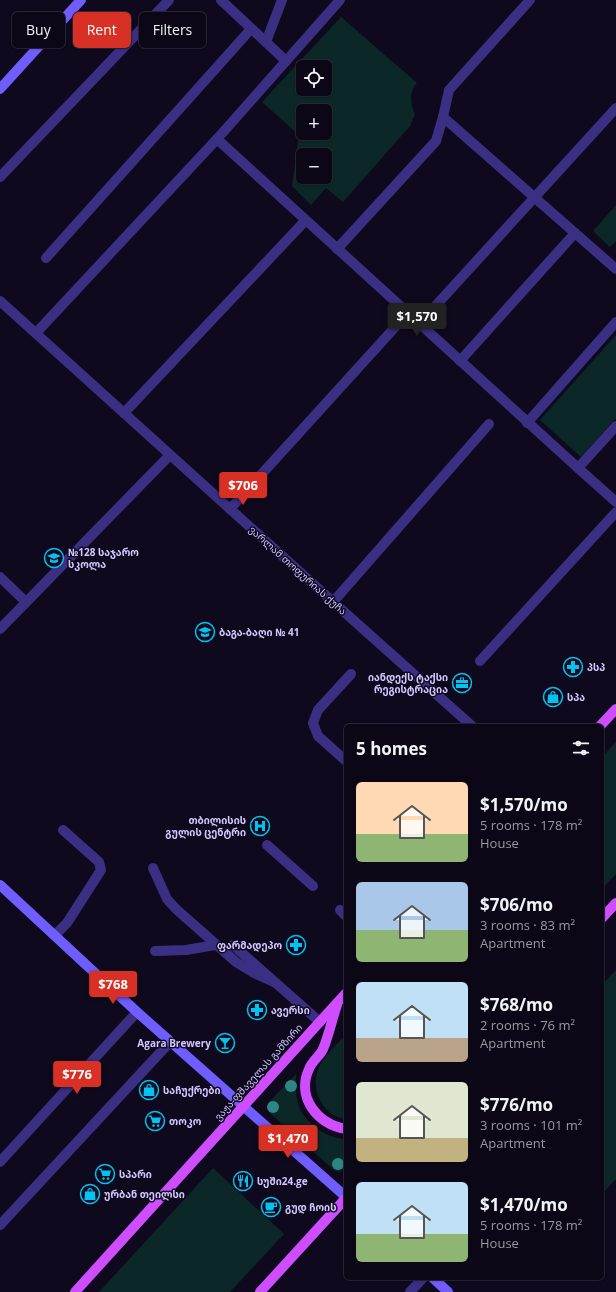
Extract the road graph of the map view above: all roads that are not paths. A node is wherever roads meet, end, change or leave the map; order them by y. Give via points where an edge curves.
1 (80, 0) edge
2 (168, 0) edge
3 (221, 0) edge
4 (282, 0) edge
5 (340, 0) edge
6 (530, 0) edge
7 (251, 29) junction
8 (266, 42) junction
9 (286, 61) junction
10 (0, 89) edge
11 (616, 108) edge
12 (444, 116) junction
13 (217, 139) junction
14 (0, 177) edge
15 (535, 198) junction
16 (305, 221) junction
17 (575, 233) junction
18 (337, 249) junction
19 (46, 258) dead end
20 (616, 269) edge
21 (0, 301) edge
22 (407, 314) junction
23 (616, 322) edge
24 (419, 324) junction
25 (36, 333) junction
26 (460, 362) junction
27 (124, 412) junction
28 (528, 423) junction
29 (489, 424) dead end
30 (616, 426) edge
31 (170, 455) junction
32 (578, 468) junction
33 (616, 502) edge
34 (230, 509) junction
35 (616, 512) edge
36 (0, 577) edge
37 (26, 602) junction
38 (333, 602) junction
39 (0, 629) edge
40 (480, 661) dead end
41 (351, 674) dead end
42 (616, 709) edge
43 (470, 724) edge
44 (602, 724) edge
45 (344, 759) edge
46 (64, 830) dead end
47 (267, 845) dead end
48 (153, 868) dead end
49 (0, 885) edge
50 (312, 886) dead end
51 (616, 903) edge
52 (604, 916) edge
53 (55, 935) junction
54 (215, 945) junction
55 (233, 945) dead end
56 (155, 951) dead end
57 (276, 983) junction
58 (344, 995) edge
59 (337, 1003) junction
60 (137, 1012) junction
61 (320, 1022) junction
62 (170, 1042) junction
63 (244, 1105) junction
64 (344, 1129) edge
65 (0, 1162) edge
66 (344, 1195) edge
67 (344, 1199) edge
68 (0, 1225) edge
69 (421, 1280) edge
70 (435, 1280) edge
71 (75, 1292) edge
72 (260, 1292) edge
73 (410, 1292) edge
74 (448, 1292) edge

1 - 10 street
2 - 14 street
3 - 7 street
4 - 8 street
5 - 9 street
6 - 12 street via 449,90
7 - 8 street
7 - 19 street
8 - 9 street
9 - 13 street
11 - 15 street
12 - 15 street
12 - 18 street via 436,141
13 - 16 street
13 - 25 street
15 - 17 street
15 - 24 street
16 - 18 street
16 - 27 street
17 - 20 street
17 - 26 street
18 - 22 street
21 - 25 street, ვარლამ თოფურიას ქუჩა
22 - 24 street
22 - 34 street
23 - 28 street
24 - 26 street
25 - 27 street, ვარლამ თოფურიას ქუჩა
26 - 28 street
27 - 31 street, ვარლამ თოფურიას ქუჩა
28 - 32 street
29 - 38 street
30 - 32 street
31 - 34 street, ვარლამ თოფურიას ქუჩა
31 - 37 street
32 - 33 street
34 - 38 street, ვარლამ თოფურიას ქუჩა
35 - 40 street
36 - 37 street
37 - 39 street
38 - 43 street, ვარლამ თოფურიას ქუჩა
41 - 45 street via 318,710 313,723 318,736
42 - 44 main road
46 - 53 street via 99,862 101,870 67,923
47 - 50 street
48 - 54 street via 167,899
49 - 53 street
51 - 52 main road
53 - 60 street
54 - 56 street via 186,950
54 - 57 street via 236,962
55 - 57 street
57 - 61 street
58 - 59 main road, ვაჟა-ფშაველას გამზირი
59 - 61 main road, ვაჟა-ფშაველას გამზირი
59 - 64 main road via 323,1050 310,1067 305,1081 305,1093 315,1112 335,1127
60 - 62 street
60 - 65 street
61 - 63 main road, ვაჟა-ფშაველას გამზირი
62 - 63 street
62 - 68 street
63 - 66 street
63 - 71 main road, ვაჟა-ფშაველას გამზირი
67 - 72 main road
69 - 73 street
70 - 74 street

